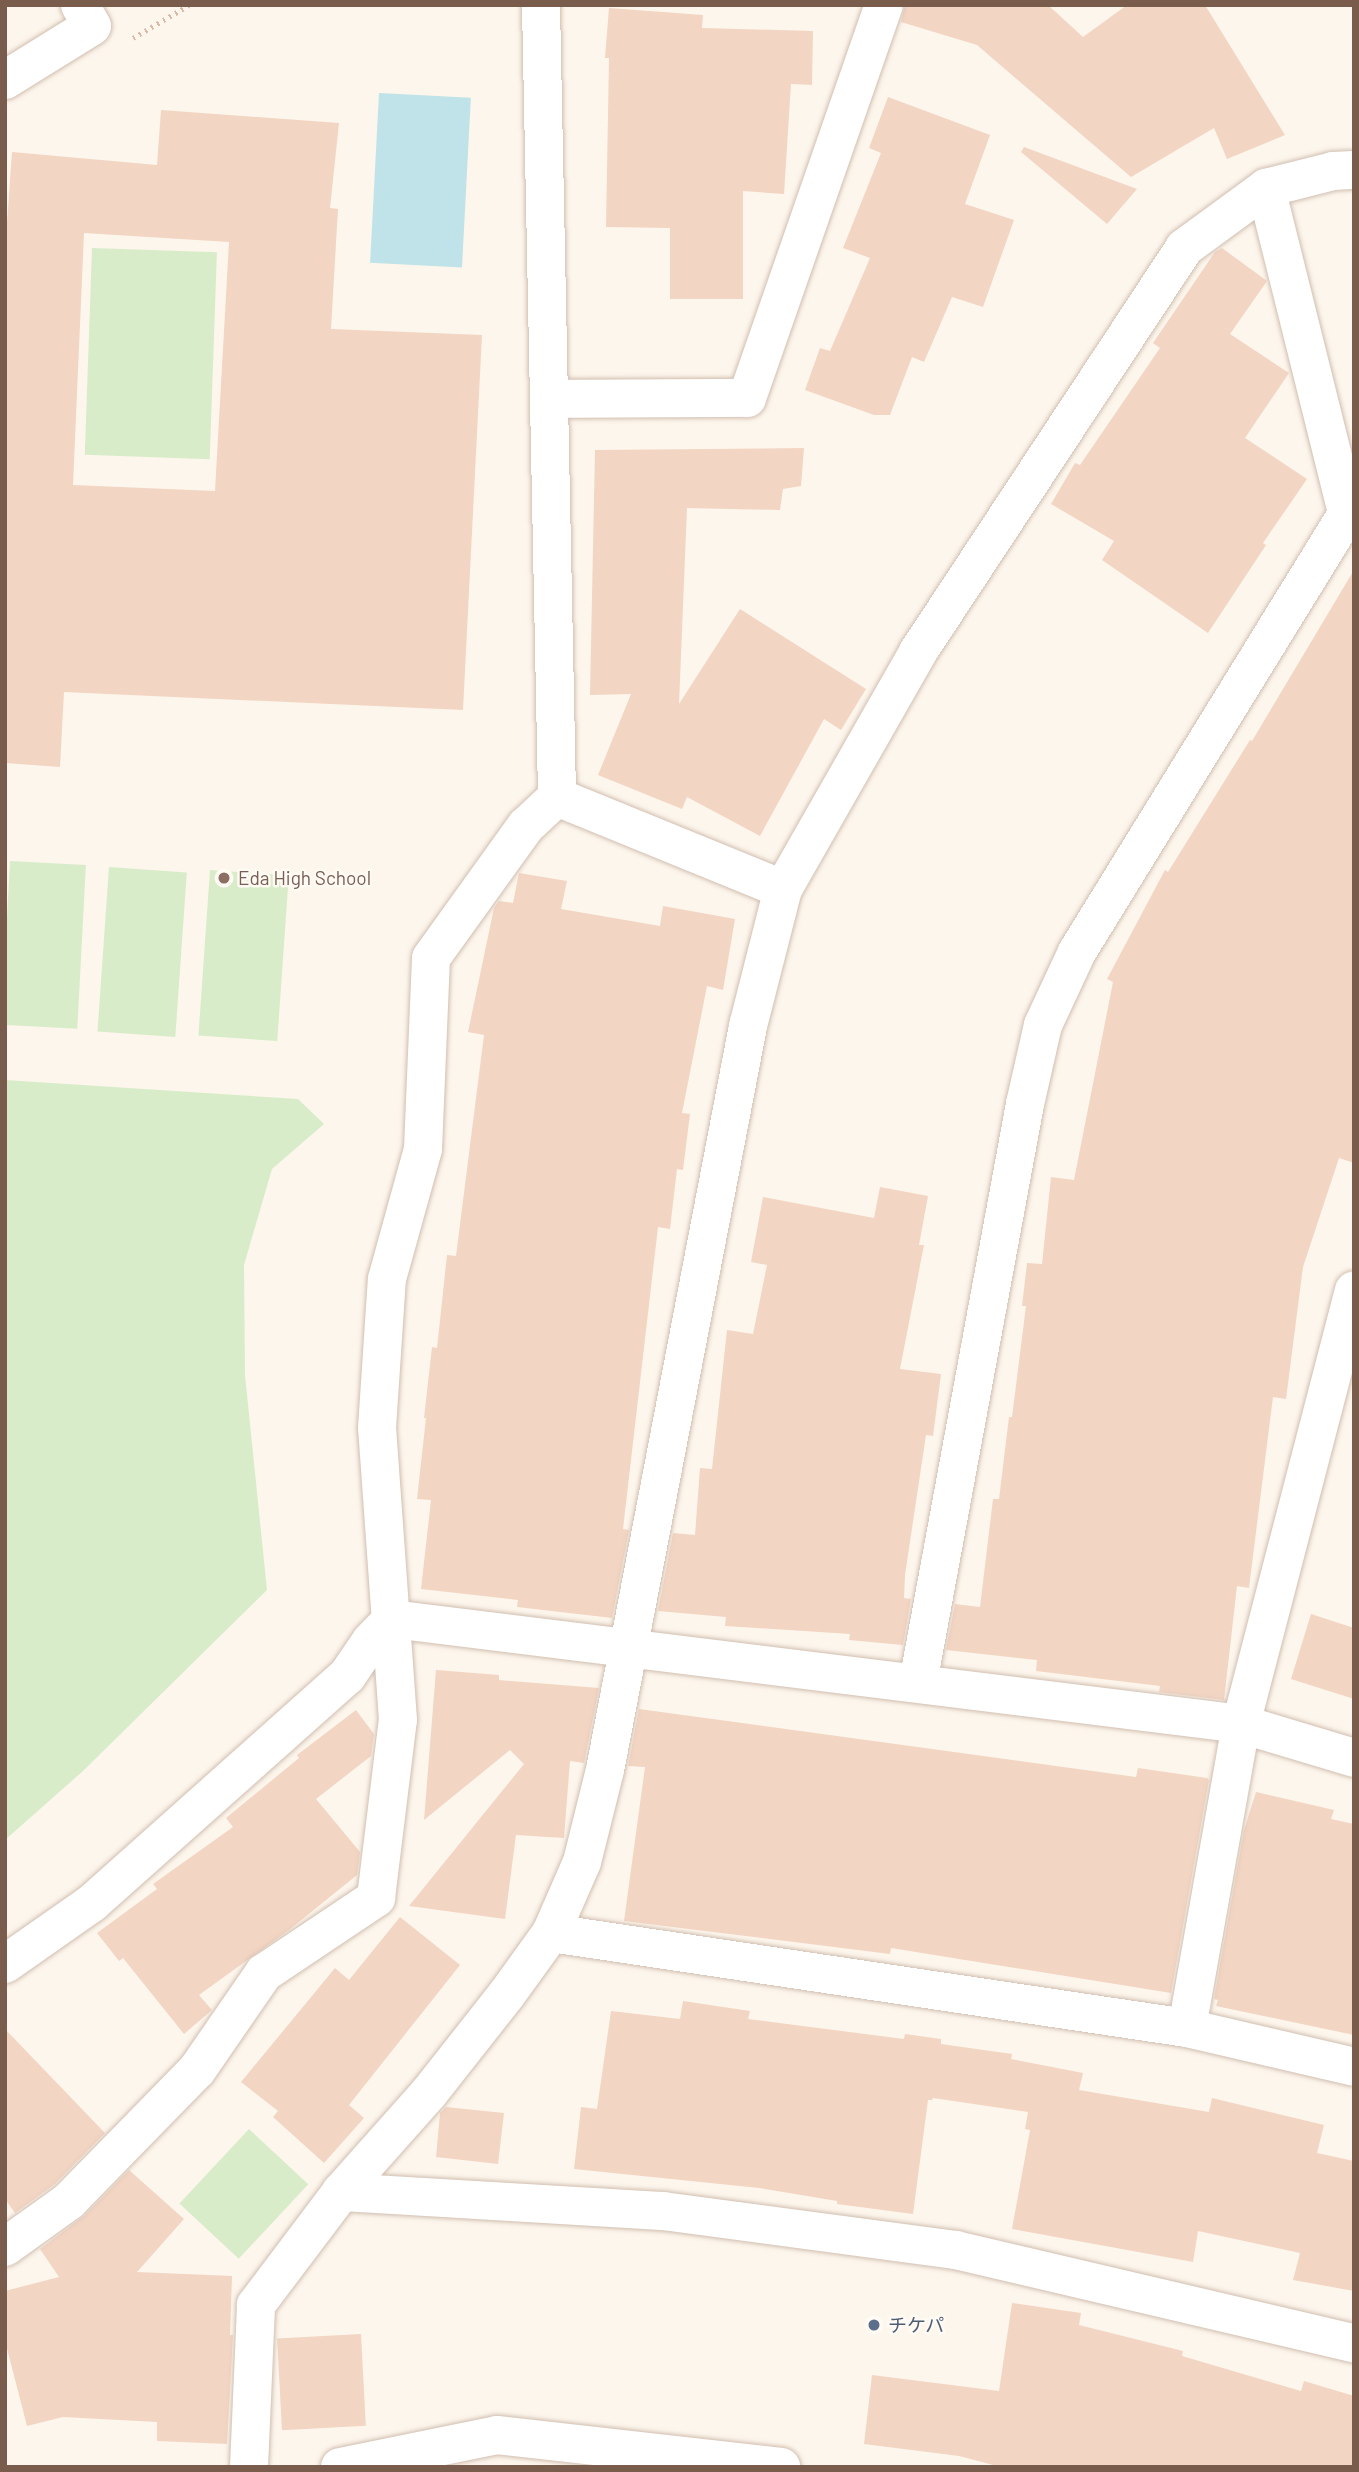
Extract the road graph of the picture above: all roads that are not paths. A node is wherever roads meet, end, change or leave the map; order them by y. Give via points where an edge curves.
1 (80, 5) edge
2 (541, 5) edge
3 (884, 5) edge
4 (5, 80) edge
5 (1354, 170) edge
6 (1266, 188) junction
7 (549, 399) junction
8 (1350, 517) edge
9 (557, 797) junction
10 (783, 889) junction
11 (1354, 1291) edge
12 (392, 1619) junction
13 (628, 1648) junction
14 (918, 1683) junction
15 (1241, 1724) junction
16 (1354, 1758) edge
17 (551, 1933) junction
18 (5, 1964) edge
19 (1186, 2028) junction
20 (1354, 2067) edge
21 (341, 2192) junction
22 (5, 2247) edge
23 (1354, 2343) edge
24 (249, 2467) edge
25 (340, 2467) edge
26 (781, 2467) edge

1 - 4 street via 92,26
2 - 7 street
3 - 7 street via 747,398
5 - 6 street
6 - 8 street
6 - 10 street via 1184,248 918,652
7 - 9 street
8 - 14 street via 1077,952 1043,1026
9 - 10 street
9 - 12 street via 526,827 431,958 423,1149 387,1279 377,1428
10 - 13 street via 748,1026
11 - 15 street
12 - 13 street
12 - 18 street via 347,1676 92,1903
12 - 22 street via 398,1720 376,1898 264,1973 197,2070 69,2201
13 - 14 street
13 - 17 street via 582,1862
14 - 15 street
15 - 16 street
15 - 19 street
17 - 19 street
17 - 21 street via 429,2094
19 - 20 street
21 - 23 street via 663,2211 956,2250
21 - 24 street via 256,2305
25 - 26 street via 497,2435

